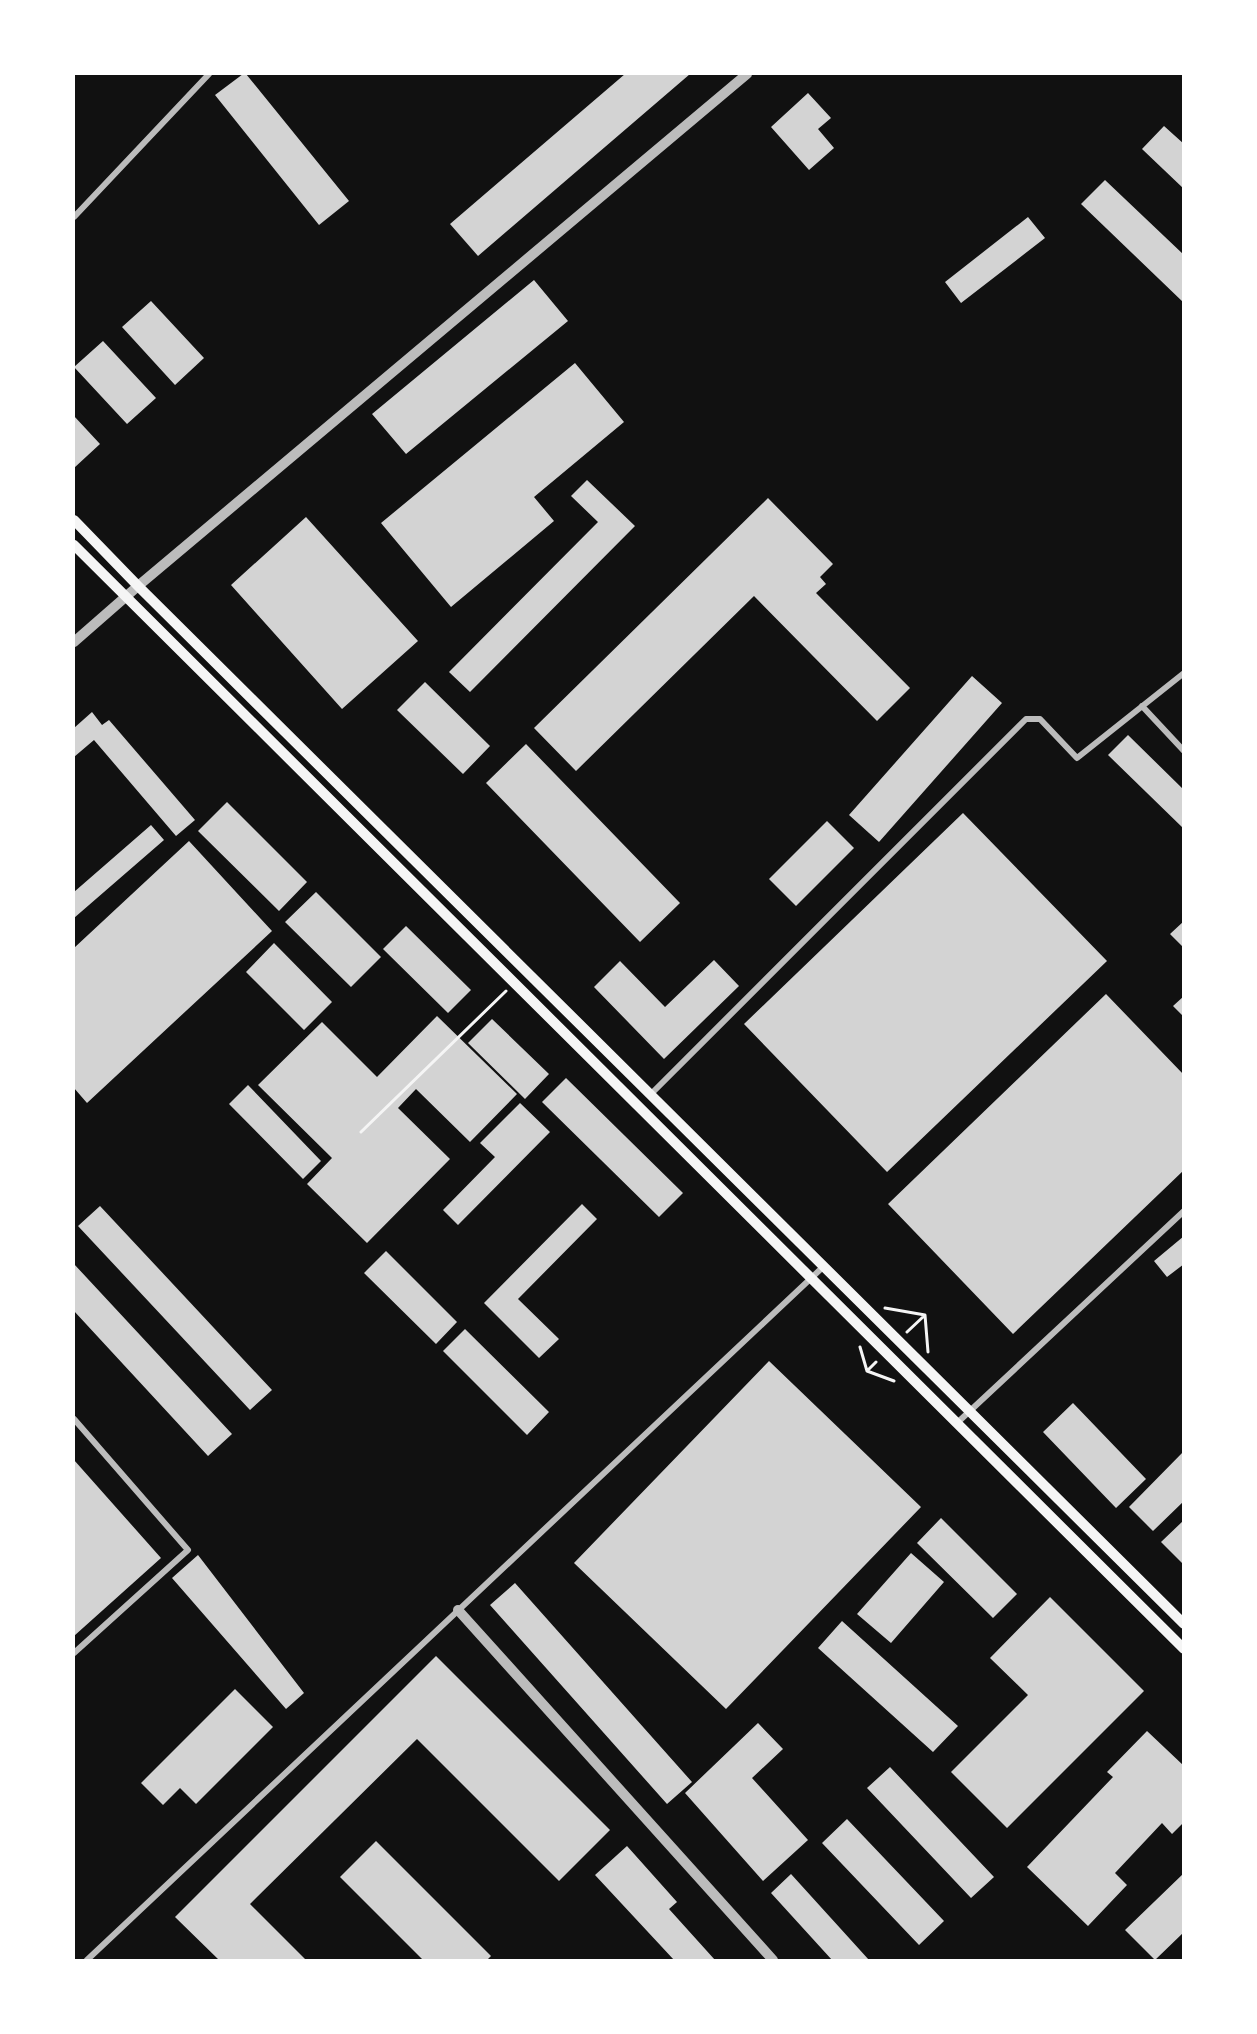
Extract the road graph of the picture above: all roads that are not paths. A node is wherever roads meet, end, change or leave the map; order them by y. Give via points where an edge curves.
1 (209, 74) edge
2 (747, 74) edge
3 (74, 217) edge
4 (74, 520) edge
5 (74, 545) edge
6 (138, 586) junction
7 (125, 598) junction
8 (74, 642) edge
9 (1184, 673) edge
10 (1142, 706) junction
11 (1184, 751) edge
12 (651, 1094) junction
13 (1184, 1211) edge
14 (824, 1266) junction
15 (812, 1279) junction
16 (970, 1411) junction
17 (74, 1419) edge
18 (957, 1424) junction
19 (458, 1610) junction
20 (1184, 1624) edge
21 (1184, 1649) edge
22 (74, 1653) edge
23 (87, 1960) edge
24 (773, 1960) edge

1 - 3 street
2 - 6 street
4 - 6 main road
5 - 7 main road
6 - 7 street
6 - 12 main road
7 - 8 street
7 - 15 main road
9 - 10 street
10 - 11 street
10 - 12 street via 1077,758 1040,719 1026,719
12 - 14 main road
13 - 16 street
14 - 15 street
14 - 16 main road
15 - 18 main road
15 - 19 street
16 - 18 street
16 - 20 main road
17 - 22 street via 188,1550
18 - 21 main road
19 - 23 street
19 - 24 street

